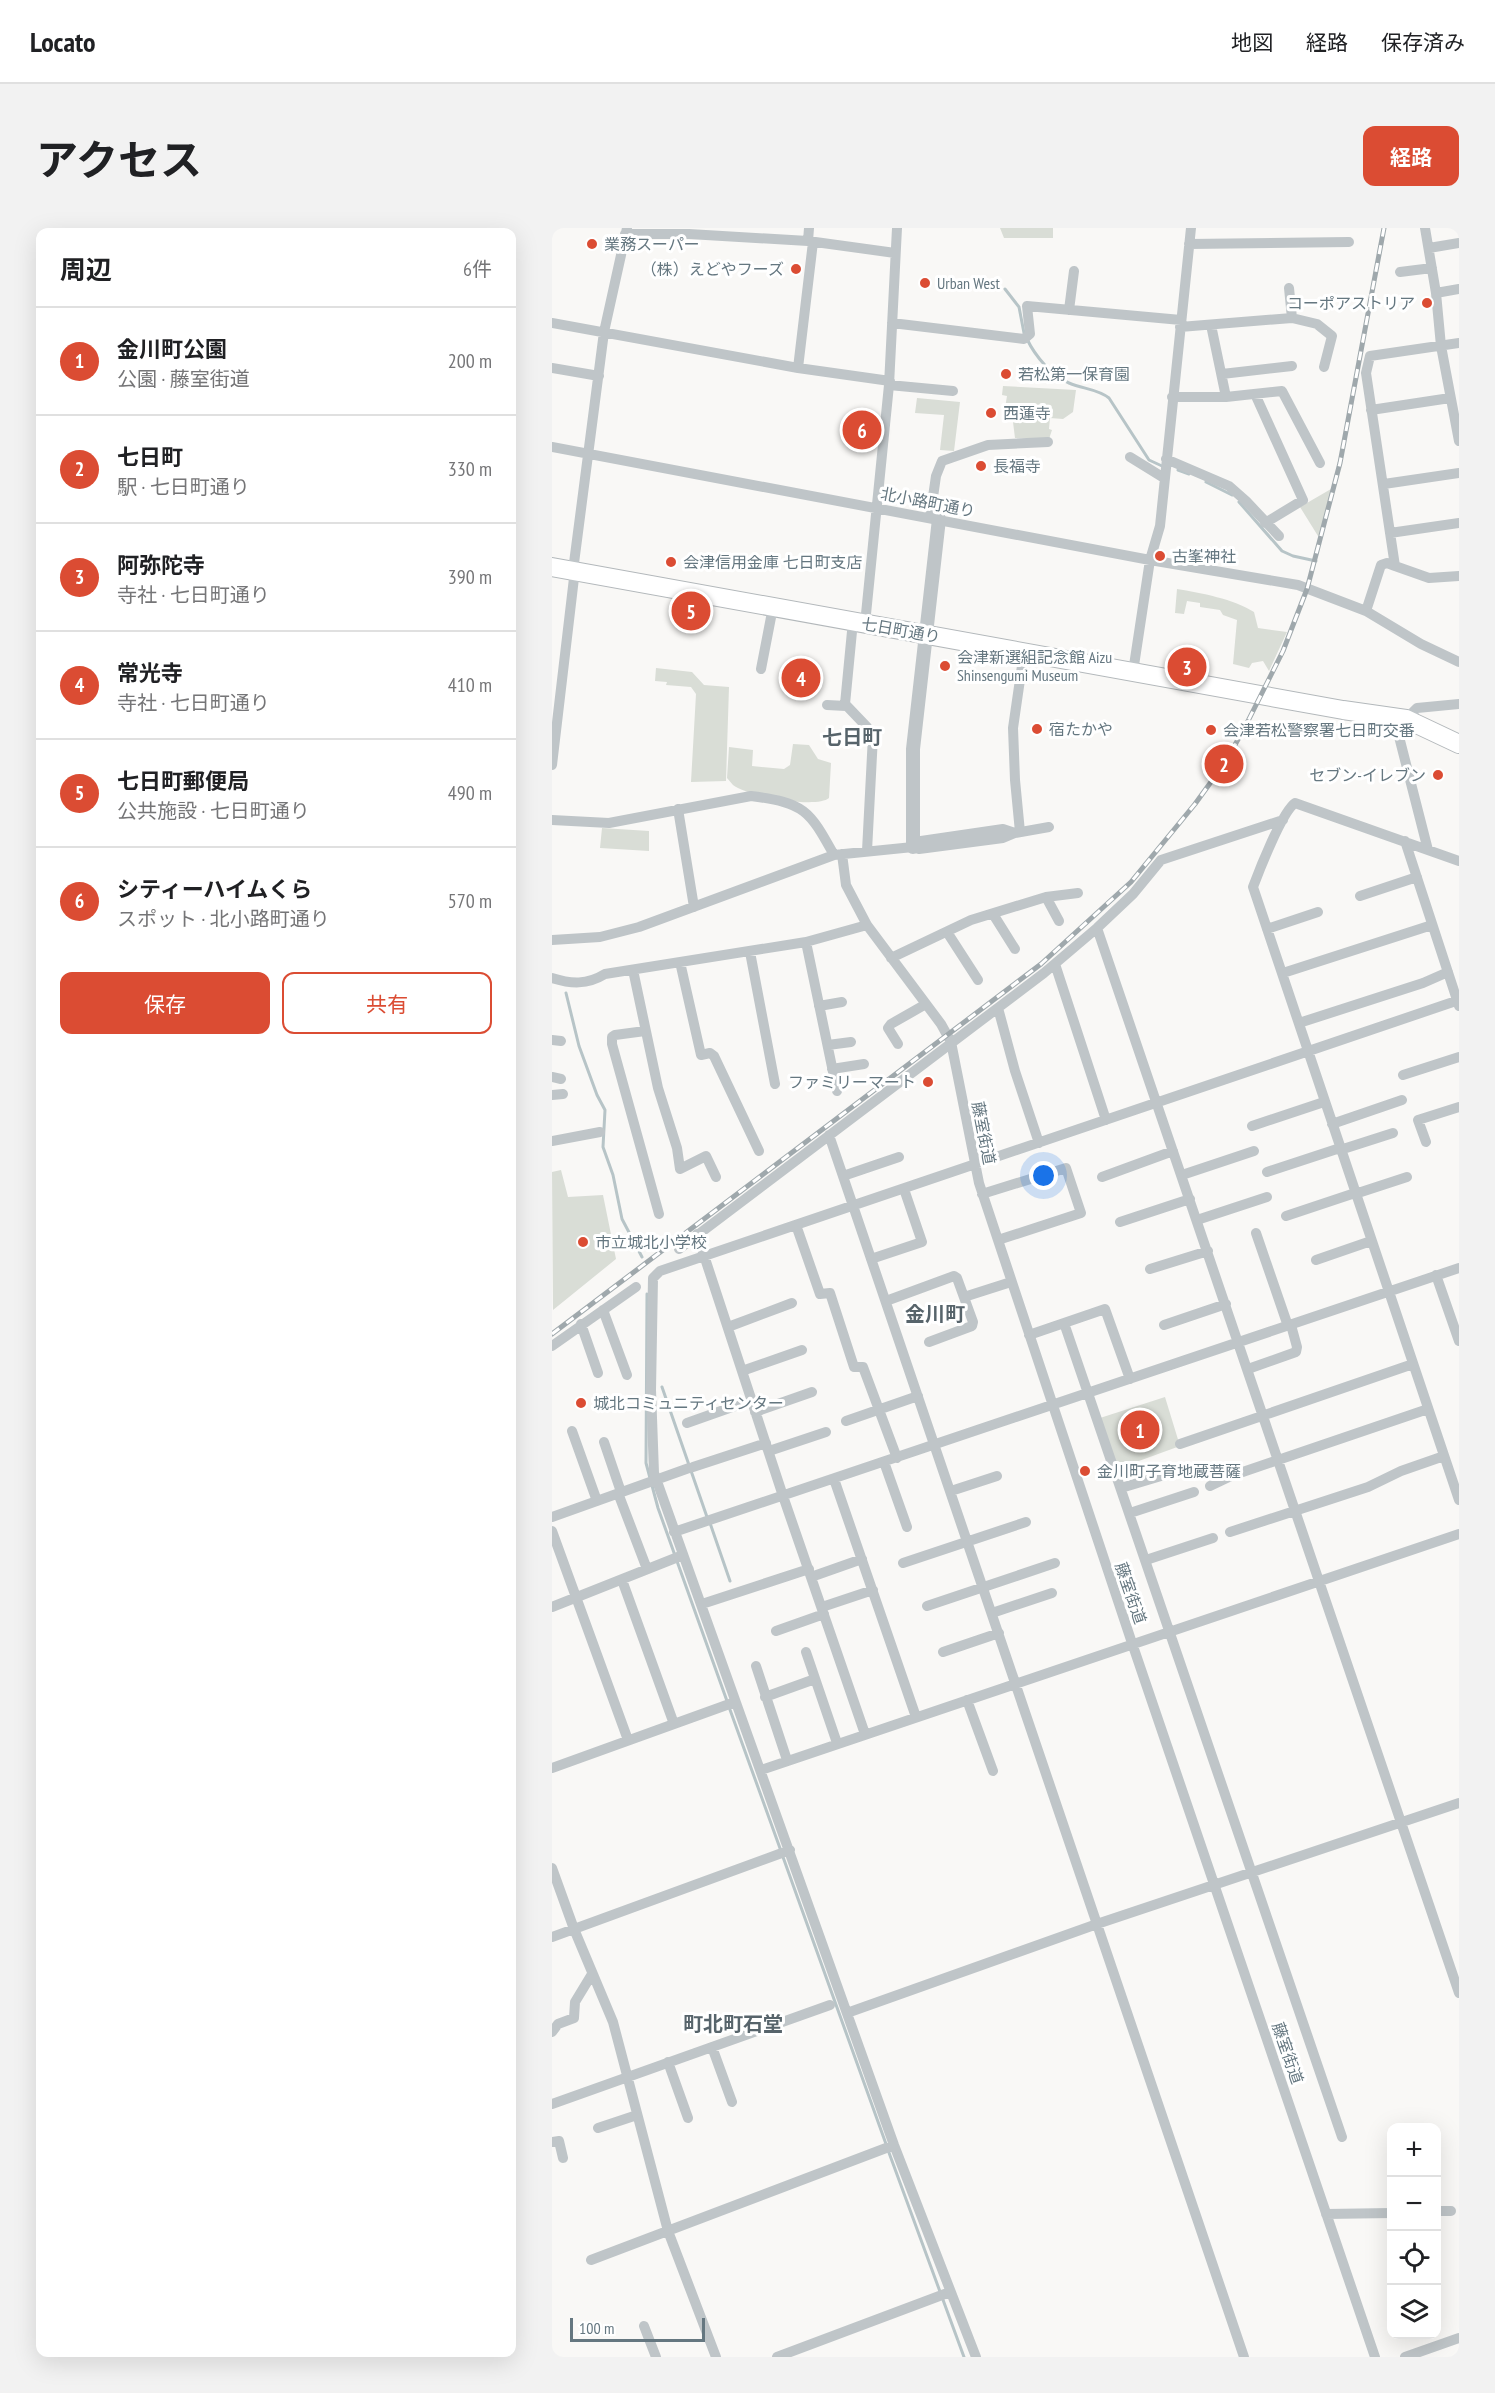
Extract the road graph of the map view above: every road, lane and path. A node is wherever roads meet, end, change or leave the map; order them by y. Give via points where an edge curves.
1 (809, 228) edge
2 (897, 228) edge
3 (1191, 228) edge
4 (1425, 228) edge
5 (626, 231) edge
6 (810, 242) junction
7 (1349, 242) dead end
8 (1459, 243) edge
9 (1189, 244) junction
10 (1429, 248) junction
11 (895, 253) junction
12 (1432, 268) junction
13 (1074, 271) dead end
14 (1400, 272) dead end
15 (1289, 288) dead end
16 (1459, 289) edge
17 (1436, 292) junction
18 (1069, 310) junction
19 (1292, 318) junction
20 (552, 323) edge
21 (892, 323) junction
22 (1180, 324) junction
23 (1211, 325) junction
24 (604, 333) junction
25 (1459, 343) edge
26 (1441, 346) junction
27 (1292, 366) dead end
28 (1324, 367) dead end
29 (552, 368) edge
30 (798, 368) junction
31 (1222, 374) junction
32 (599, 376) junction
33 (890, 383) junction
34 (953, 391) dead end
35 (1255, 394) junction
36 (1172, 397) junction
37 (1226, 398) junction
38 (1450, 398) junction
39 (1371, 410) junction
40 (1457, 423) edge
41 (1459, 441) edge
42 (1048, 442) dead end
43 (552, 447) edge
44 (589, 454) junction
45 (1130, 457) dead end
46 (1166, 459) junction
47 (1320, 463) dead end
48 (1459, 473) edge
49 (1164, 478) junction
50 (1384, 484) junction
51 (876, 507) junction
52 (934, 519) junction
53 (1265, 523) junction
54 (1459, 523) edge
55 (1390, 533) junction
56 (1279, 536) dead end
57 (1150, 560) junction
58 (1395, 566) junction
59 (552, 567) edge
60 (574, 571) junction
61 (1459, 576) edge
62 (773, 607) junction
63 (1366, 611) junction
64 (859, 622) junction
65 (925, 634) junction
66 (1024, 652) junction
67 (1459, 662) edge
68 (760, 669) dead end
69 (1132, 672) junction
70 (556, 686) edge
71 (1459, 704) edge
72 (827, 705) dead end
73 (846, 706) junction
74 (1400, 718) junction
75 (1459, 744) edge
76 (552, 765) edge
77 (678, 809) junction
78 (552, 820) edge
79 (1283, 820) junction
80 (1049, 827) dead end
81 (1017, 832) junction
82 (1405, 842) junction
83 (913, 847) junction
84 (1428, 850) junction
85 (867, 851) junction
86 (838, 854) junction
87 (1459, 861) edge
88 (1417, 877) junction
89 (1078, 892) dead end
90 (1360, 896) dead end
91 (1046, 897) junction
92 (694, 907) junction
93 (1318, 912) dead end
94 (993, 914) junction
95 (1059, 921) dead end
96 (867, 925) junction
97 (1432, 925) junction
98 (1098, 928) junction
99 (1267, 929) junction
100 (947, 932) junction
101 (552, 940) edge
102 (806, 942) junction
103 (1015, 949) dead end
104 (750, 952) junction
105 (891, 958) junction
106 (680, 962) junction
107 (1055, 964) junction
108 (633, 970) junction
109 (1448, 972) junction
110 (1283, 973) junction
111 (552, 978) edge
112 (978, 980) dead end
113 (842, 1002) dead end
114 (1458, 1002) edge
115 (926, 1004) junction
116 (819, 1006) junction
117 (998, 1008) junction
118 (1299, 1023) junction
119 (645, 1030) junction
120 (851, 1042) dead end
121 (951, 1042) junction
122 (898, 1044) dead end
123 (828, 1046) junction
124 (1308, 1051) junction
125 (1459, 1057) edge
126 (864, 1064) dead end
127 (832, 1069) junction
128 (1402, 1075) dead end
129 (775, 1084) dead end
130 (837, 1091) dead end
131 (1402, 1100) dead end
132 (1324, 1102) junction
133 (1157, 1103) junction
134 (1459, 1107) edge
135 (1106, 1120) junction
136 (1332, 1124) junction
137 (1252, 1126) dead end
138 (600, 1132) dead end
139 (1393, 1133) dead end
140 (829, 1135) junction
141 (552, 1141) edge
142 (1426, 1142) dead end
143 (1039, 1143) junction
144 (1340, 1149) junction
145 (759, 1151) dead end
146 (1173, 1151) junction
147 (1254, 1151) dead end
148 (899, 1157) dead end
149 (975, 1165) junction
150 (1267, 1172) dead end
151 (1182, 1175) junction
152 (843, 1176) junction
153 (716, 1177) dead end
154 (1102, 1177) dead end
155 (1407, 1178) dead end
156 (904, 1189) junction
157 (1355, 1193) junction
158 (982, 1194) junction
159 (1267, 1197) dead end
160 (1190, 1199) junction
161 (854, 1206) junction
162 (659, 1214) dead end
163 (1286, 1216) dead end
164 (1197, 1220) junction
165 (1120, 1222) dead end
166 (796, 1225) junction
167 (1256, 1233) dead end
168 (697, 1234) junction
169 (998, 1240) junction
170 (1371, 1241) junction
171 (679, 1249) dead end
172 (1208, 1251) junction
173 (705, 1257) junction
174 (872, 1258) junction
175 (1317, 1260) dead end
176 (1459, 1268) edge
177 (1150, 1269) dead end
178 (1436, 1275) junction
179 (1011, 1282) junction
180 (636, 1287) dead end
181 (1388, 1292) junction
182 (964, 1297) junction
183 (886, 1301) junction
184 (792, 1304) dead end
185 (1226, 1304) junction
186 (603, 1310) junction
187 (1064, 1323) junction
188 (580, 1324) junction
189 (1164, 1325) dead end
190 (1289, 1325) junction
191 (728, 1327) junction
192 (1029, 1335) junction
193 (1459, 1341) edge
194 (929, 1342) dead end
195 (1239, 1342) junction
196 (552, 1346) edge
197 (802, 1350) dead end
198 (1413, 1364) junction
199 (1248, 1369) junction
200 (742, 1371) junction
201 (598, 1373) dead end
202 (627, 1375) dead end
203 (1130, 1379) junction
204 (812, 1392) dead end
205 (1089, 1393) junction
206 (918, 1396) junction
207 (752, 1400) junction
208 (1052, 1406) junction
209 (880, 1408) junction
210 (1428, 1409) junction
211 (755, 1412) junction
212 (1263, 1414) junction
213 (846, 1420) dead end
214 (687, 1423) dead end
215 (572, 1431) dead end
216 (826, 1432) dead end
217 (604, 1442) dead end
218 (1180, 1444) dead end
219 (935, 1445) junction
220 (767, 1448) junction
221 (1444, 1456) junction
222 (897, 1458) junction
223 (1279, 1460) junction
224 (885, 1462) junction
225 (1171, 1473) dead end
226 (997, 1476) dead end
227 (834, 1479) junction
228 (652, 1481) junction
229 (1210, 1486) dead end
230 (1121, 1488) junction
231 (951, 1491) junction
232 (620, 1492) junction
233 (1194, 1492) dead end
234 (783, 1496) junction
235 (1459, 1500) edge
236 (597, 1501) junction
237 (1296, 1510) junction
238 (1130, 1514) junction
239 (552, 1517) edge
240 (1026, 1522) dead end
241 (907, 1527) dead end
242 (552, 1532) edge
243 (674, 1532) junction
244 (1230, 1532) dead end
245 (1459, 1534) edge
246 (1213, 1538) dead end
247 (968, 1541) junction
248 (676, 1557) junction
249 (862, 1559) junction
250 (1146, 1560) junction
251 (903, 1563) dead end
252 (1055, 1563) dead end
253 (647, 1569) junction
254 (810, 1573) junction
255 (622, 1580) junction
256 (1320, 1581) junction
257 (983, 1587) junction
258 (873, 1590) junction
259 (1052, 1593) dead end
260 (577, 1597) junction
261 (702, 1604) junction
262 (927, 1606) dead end
263 (552, 1607) edge
264 (823, 1611) junction
265 (992, 1613) junction
266 (776, 1631) dead end
267 (1169, 1631) junction
268 (999, 1633) junction
269 (1132, 1643) junction
270 (806, 1652) dead end
271 (944, 1652) dead end
272 (756, 1666) dead end
273 (816, 1679) junction
274 (1016, 1683) junction
275 (765, 1697) junction
276 (967, 1700) junction
277 (730, 1703) junction
278 (916, 1717) junction
279 (674, 1724) junction
280 (865, 1734) junction
281 (628, 1740) junction
282 (837, 1743) junction
283 (787, 1760) junction
284 (552, 1768) edge
285 (761, 1770) junction
286 (993, 1771) dead end
287 (1459, 1803) edge
288 (1402, 1823) junction
289 (783, 1853) junction
290 (552, 1868) edge
291 (1252, 1872) junction
292 (1215, 1884) junction
293 (1097, 1924) junction
294 (574, 1929) junction
295 (552, 1937) edge
296 (592, 1974) junction
297 (1459, 1993) edge
298 (830, 2005) dead end
299 (848, 2013) junction
300 (552, 2032) edge
301 (712, 2047) junction
302 (668, 2062) junction
303 (627, 2076) junction
304 (732, 2102) dead end
305 (552, 2104) edge
306 (637, 2115) junction
307 (688, 2118) dead end
308 (598, 2128) dead end
309 (1342, 2137) dead end
310 (552, 2142) edge
311 (894, 2145) junction
312 (563, 2158) dead end
313 (1441, 2211) edge
314 (1451, 2211) dead end
315 (1387, 2212) edge
316 (1326, 2214) junction
317 (668, 2231) junction
318 (591, 2260) dead end
319 (950, 2292) junction
320 (644, 2326) dead end
321 (1459, 2338) edge
322 (656, 2357) edge
323 (716, 2357) edge
324 (777, 2357) edge
325 (976, 2357) edge
326 (1244, 2357) edge
327 (1375, 2357) edge
328 (1405, 2357) edge

1 - 6 street
2 - 11 street
3 - 9 street
4 - 10 street
5 - 6 street
5 - 24 street
6 - 11 street
6 - 30 street
7 - 9 street
8 - 10 street
9 - 22 street
10 - 12 street
11 - 21 street
12 - 14 street
12 - 17 street
13 - 18 street
15 - 19 street
16 - 17 street
17 - 26 street
18 - 21 street via 1027,306 1027,337
18 - 22 street
19 - 23 street
19 - 28 street via 1317,324 1332,336
20 - 24 street
21 - 33 street
22 - 23 street
22 - 36 street
23 - 31 street
24 - 30 street
24 - 32 street
25 - 26 street
26 - 38 street
26 - 39 street via 1370,356 1366,373
27 - 31 street
29 - 32 street
30 - 33 street
31 - 37 street
32 - 44 street
33 - 34 street
33 - 51 street
35 - 37 street
35 - 47 street via 1282,391
35 - 53 street via 1303,500
36 - 37 street
36 - 46 street
38 - 39 street
38 - 40 street
39 - 50 street
40 - 41 street
42 - 52 street via 995,444 942,461 936,476
43 - 44 street, 北小路町通り
44 - 51 street, 北小路町通り
44 - 60 street
45 - 49 street
46 - 49 street
46 - 53 street via 1229,486
48 - 50 street
49 - 57 street via 1160,526
50 - 55 street
51 - 52 street, 北小路町通り
51 - 64 street
52 - 57 street, 北小路町通り
52 - 65 street
53 - 56 street
54 - 55 street
55 - 58 street
57 - 63 street, 北小路町通り via 1298,585
57 - 69 street
58 - 61 street via 1430,578
58 - 63 street via 1382,565
59 - 60 highway, 七日町通り
60 - 62 highway, 七日町通り
60 - 70 street
62 - 64 highway, 七日町通り
62 - 68 street
63 - 67 street, 北小路町通り
64 - 65 highway, 七日町通り
64 - 73 street
65 - 66 highway, 七日町通り
65 - 83 street via 913,749
66 - 69 highway, 七日町通り
66 - 81 street via 1013,728
69 - 74 highway, 七日町通り
70 - 76 street
71 - 74 street via 1417,708
72 - 73 street
73 - 85 street via 873,736
74 - 75 highway, 七日町通り
74 - 84 street
77 - 78 street via 609,823
77 - 86 street via 751,796 792,805 815,821
77 - 92 street
79 - 82 street via 1295,803
79 - 98 street via 1161,860
79 - 99 street via 1253,887
80 - 81 street
81 - 83 street via 1003,829 921,841
82 - 84 street
82 - 88 street
83 - 85 street
84 - 87 street
85 - 86 street
86 - 92 street
86 - 96 street, 藤室街道 via 846,885
88 - 90 street
88 - 97 street
89 - 91 street
91 - 94 street
91 - 95 street
92 - 101 street via 639,927 600,936
93 - 99 street
94 - 100 street
94 - 103 street
96 - 102 street
96 - 105 street, 藤室街道
97 - 109 street
97 - 110 street
98 - 107 street
98 - 133 street
99 - 110 street
100 - 105 street
100 - 112 street
102 - 104 street
102 - 116 street
104 - 106 street
104 - 129 street
105 - 115 street, 藤室街道
106 - 108 street
106 - 145 street via 700,1055 714,1056
107 - 117 street
107 - 135 street
108 - 111 street via 605,974 582,983
108 - 119 street
109 - 114 street
109 - 118 street
110 - 118 street
113 - 116 street
114 - 124 street
115 - 121 street, 藤室街道
115 - 122 street via 888,1028
116 - 123 street
117 - 121 street
117 - 143 street
118 - 124 street
119 - 153 street via 680,1169 706,1156
119 - 162 street via 615,1035 612,1044
120 - 123 street
121 - 140 street
121 - 149 street, 藤室街道
123 - 127 street
124 - 132 street
124 - 133 street
125 - 128 street
126 - 127 street
127 - 130 street
131 - 136 street
132 - 136 street
132 - 137 street
133 - 135 street
133 - 146 street
134 - 142 street via 1418,1120
135 - 143 street
136 - 144 street
138 - 141 street
139 - 144 street
140 - 152 street
140 - 168 street
143 - 149 street
144 - 150 street
144 - 157 street
146 - 151 street
146 - 154 street
147 - 151 street
148 - 152 street
149 - 156 street
149 - 158 street, 藤室街道
151 - 160 street
152 - 161 street
155 - 157 street
156 - 161 street
156 - 174 street via 922,1242
157 - 163 street
157 - 170 street
158 - 169 street, 藤室街道
158 - 169 street via 1066,1168 1081,1213
159 - 164 street
160 - 164 street
160 - 165 street
161 - 166 street
161 - 174 street
164 - 172 street
166 - 173 street
166 - 209 street via 820,1294 830,1293 854,1367 863,1367
167 - 190 street
168 - 171 street
168 - 173 street
169 - 179 street, 藤室街道
170 - 175 street
170 - 181 street
172 - 177 street
172 - 185 street
173 - 191 street
173 - 228 street via 660,1271 653,1278
174 - 183 street
176 - 178 street
178 - 181 street
178 - 193 street
179 - 182 street
179 - 192 street, 藤室街道
180 - 186 street
181 - 190 street
181 - 198 street
182 - 183 street via 954,1276
182 - 194 street via 972,1326
183 - 206 street
184 - 191 street
185 - 189 street
185 - 195 street
186 - 188 street
186 - 202 street
187 - 192 street
187 - 203 street via 1105,1309
187 - 205 street
188 - 196 street
188 - 201 street
190 - 195 street
190 - 199 street via 1296,1352
191 - 200 street
192 - 208 street, 藤室街道
195 - 199 street
195 - 203 street
197 - 200 street
198 - 210 street
198 - 212 street
199 - 212 street
200 - 207 street
203 - 205 street
204 - 211 street
205 - 208 street
205 - 230 street
206 - 209 street
206 - 219 street
207 - 211 street
207 - 214 street
208 - 219 street
208 - 269 street, 藤室街道
209 - 213 street
209 - 222 street
210 - 221 street
210 - 223 street
211 - 220 street
212 - 218 street
212 - 223 street
215 - 236 street
216 - 220 street
217 - 232 street
219 - 222 street
219 - 231 street
220 - 228 street
220 - 234 street
221 - 235 street
221 - 237 street via 1368,1487
222 - 224 street
223 - 229 street
223 - 237 street
224 - 227 street
224 - 241 street
225 - 230 street
226 - 231 street
227 - 234 street
227 - 249 street
228 - 232 street
228 - 243 street
230 - 238 street
231 - 247 street
232 - 236 street
232 - 253 street
233 - 238 street
234 - 243 street
234 - 254 street
236 - 239 street
237 - 244 street
237 - 256 street
238 - 250 street
240 - 247 street
242 - 260 street
243 - 248 street
245 - 256 street
246 - 250 street
247 - 251 street
247 - 257 street
248 - 253 street
248 - 261 street
249 - 254 street
249 - 258 street
250 - 267 street
252 - 257 street
253 - 255 street
254 - 261 street
254 - 264 street
255 - 260 street
255 - 279 street
256 - 267 street
256 - 288 street
257 - 262 street
257 - 265 street
258 - 264 street
258 - 278 street
259 - 265 street
260 - 263 street
260 - 281 street
261 - 277 street
264 - 266 street
264 - 280 street
265 - 268 street
267 - 269 street
267 - 291 street
268 - 271 street
268 - 274 street
269 - 274 street
269 - 292 street, 藤室街道
270 - 273 street
272 - 275 street
273 - 275 street
273 - 282 street
274 - 276 street
274 - 293 street
275 - 283 street
276 - 278 street
276 - 286 street
277 - 279 street
277 - 285 street
278 - 280 street
279 - 281 street
280 - 282 street
281 - 284 street
282 - 283 street
283 - 285 street
285 - 289 street
287 - 288 street
288 - 291 street
288 - 297 street
289 - 294 street
289 - 299 street
290 - 294 street
291 - 292 street
291 - 309 street
292 - 293 street
292 - 316 street, 藤室街道
293 - 299 street
293 - 326 street
294 - 295 street
294 - 296 street
296 - 300 street via 575,2002 574,2018 558,2024
296 - 303 street via 613,2022
298 - 301 street
299 - 311 street
301 - 302 street
301 - 304 street
302 - 303 street
302 - 307 street
303 - 305 street
303 - 306 street
306 - 308 street
306 - 317 street
310 - 312 street via 559,2141
311 - 317 street
311 - 319 street
313 - 314 street
315 - 316 street
316 - 327 street, 藤室街道
317 - 318 street
317 - 323 street
319 - 324 street
319 - 325 street
320 - 322 street
321 - 328 street

